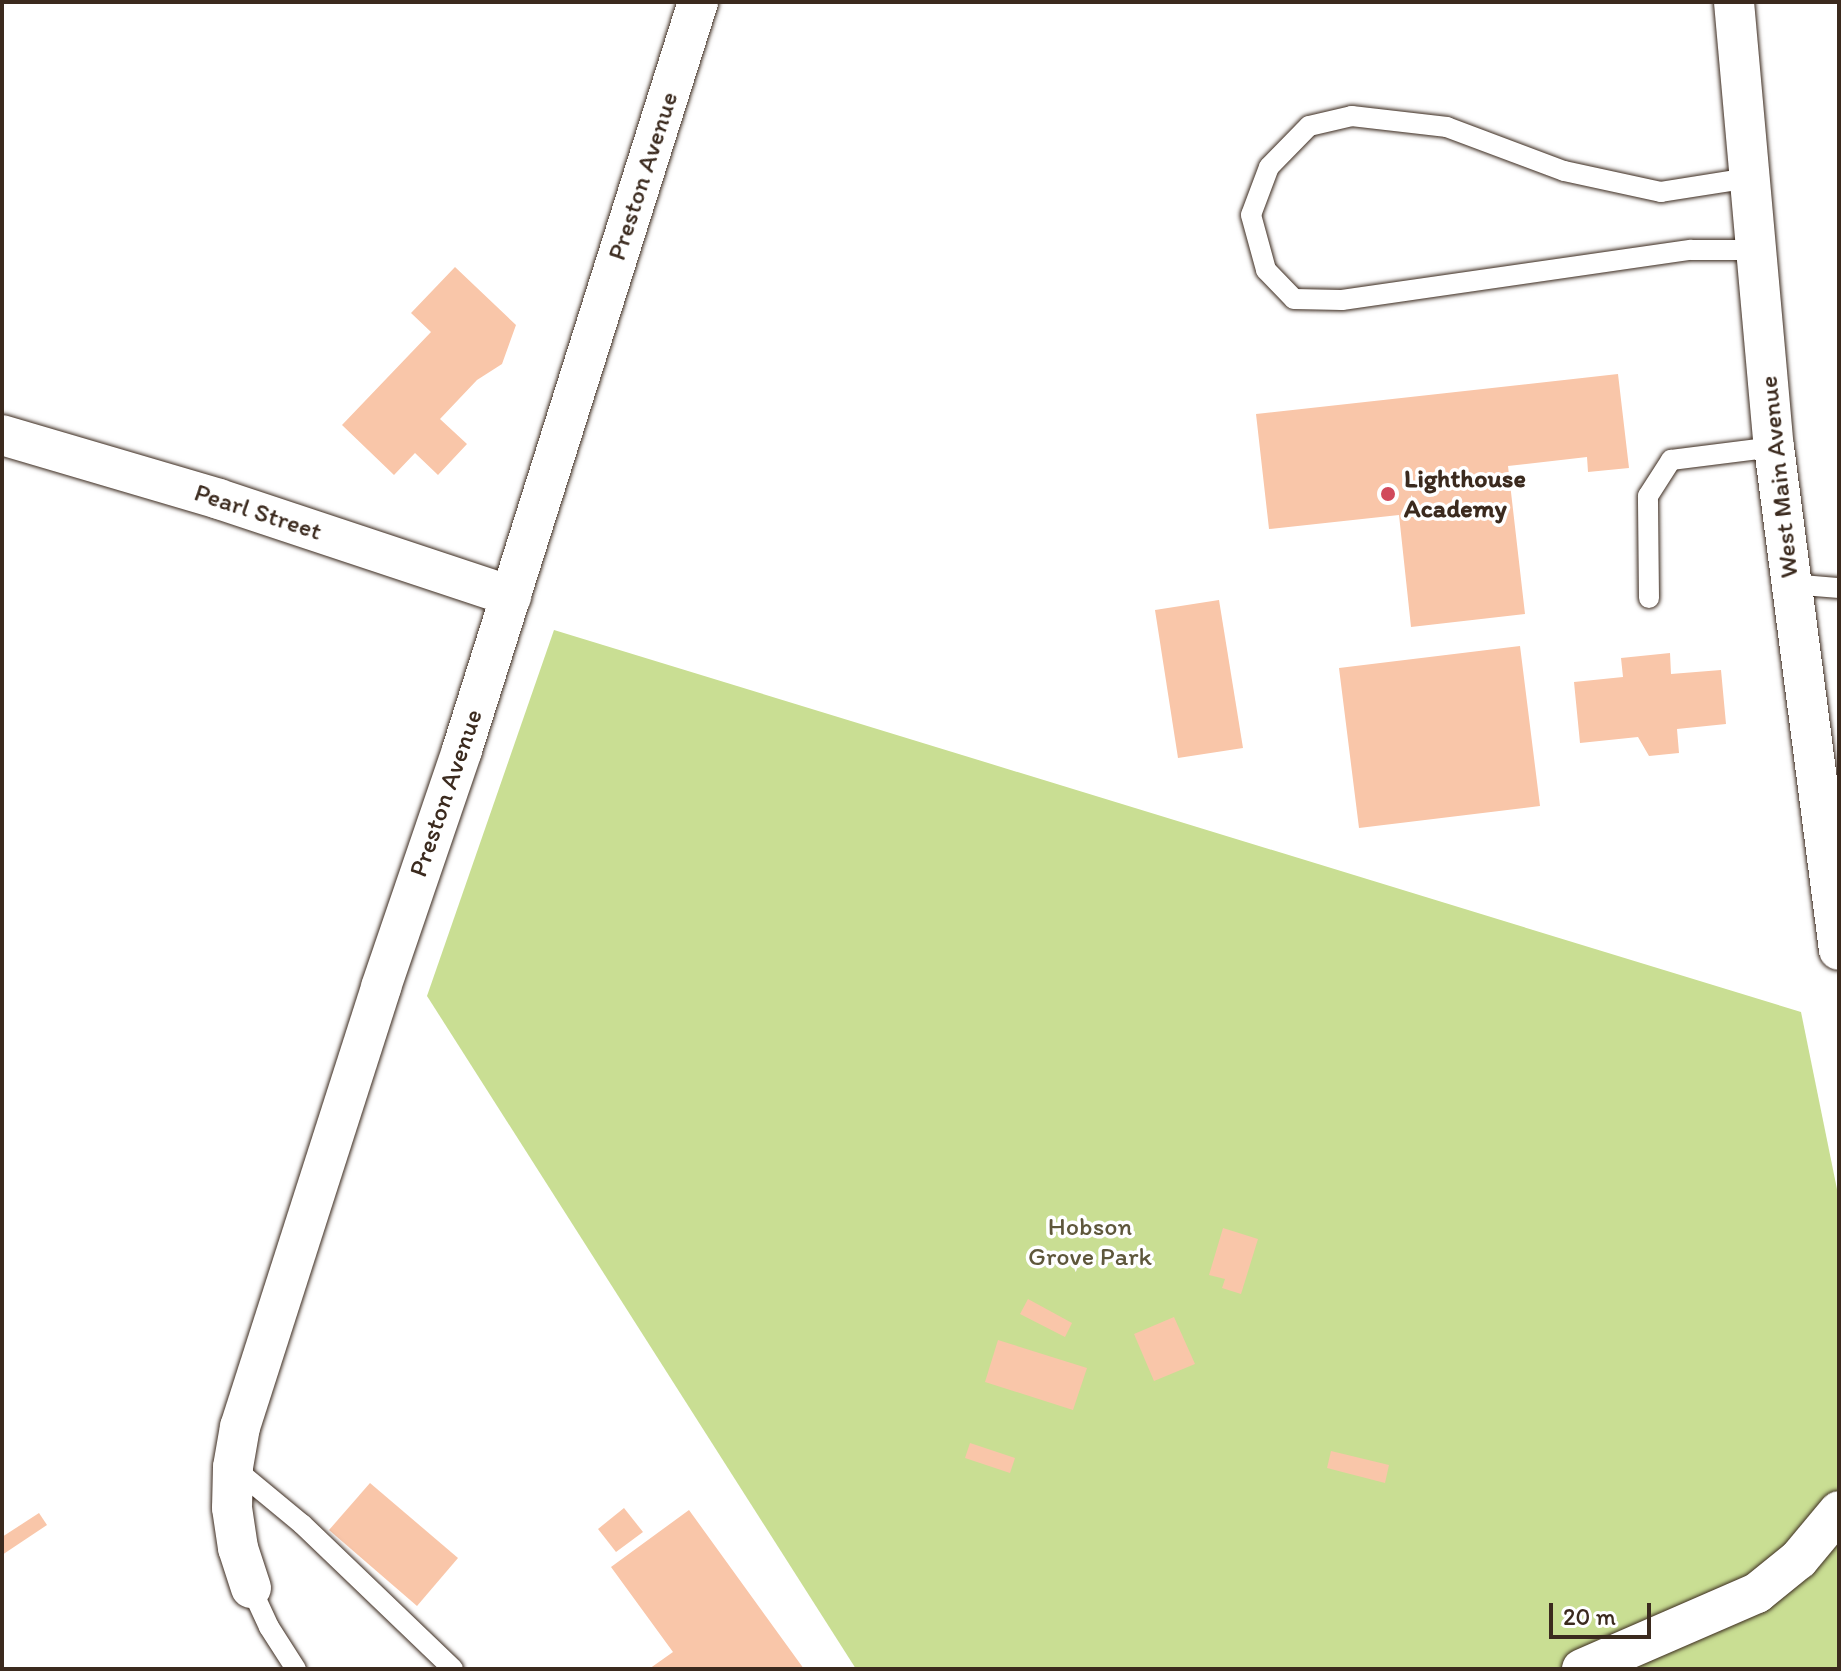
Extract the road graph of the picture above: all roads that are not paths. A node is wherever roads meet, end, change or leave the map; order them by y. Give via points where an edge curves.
1 (698, 2) edge
2 (1734, 2) edge
3 (1749, 178) junction
4 (1756, 250) junction
5 (2, 435) edge
6 (1774, 447) junction
7 (1791, 584) junction
8 (1839, 588) edge
9 (511, 596) junction
10 (1649, 598) dead end
11 (1830, 828) edge
12 (1839, 950) edge
13 (233, 1467) junction
14 (1839, 1511) edge
15 (251, 1588) joint
16 (296, 1669) edge
17 (453, 1669) edge
18 (1582, 1669) edge

1 - 9 street, Preston Avenue
2 - 3 street, West Main Avenue
3 - 4 street, West Main Avenue
3 - 4 lane via 1661,192 1564,171 1447,127 1352,116 1309,126 1269,167 1251,215 1266,270 1294,299 1342,300 1691,250
4 - 6 street, West Main Avenue
5 - 9 street, Pearl Street via 234,503
6 - 7 street, West Main Avenue
6 - 10 lane via 1671,460 1648,496
7 - 8 lane
7 - 11 street, West Main Avenue
9 - 13 street, Preston Avenue via 343,1102 252,1389
11 - 12 street, West Main Avenue
13 - 15 street, Preston Avenue via 234,1521
13 - 17 lane via 302,1524
14 - 18 street via 1799,1559 1757,1593
15 - 16 lane

